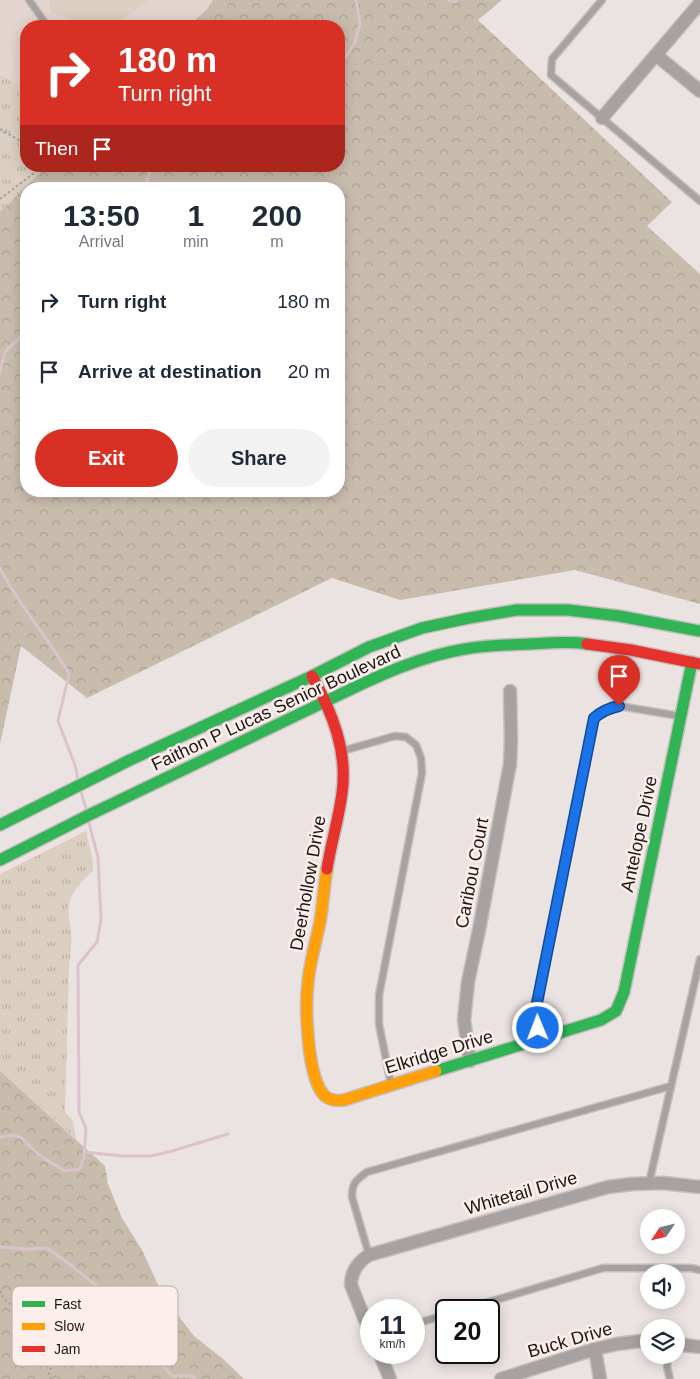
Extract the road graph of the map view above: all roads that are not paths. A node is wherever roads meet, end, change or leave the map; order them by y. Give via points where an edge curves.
1 (29, 0) edge
2 (602, 0) edge
3 (700, 3) edge
4 (43, 20) edge
5 (656, 54) junction
6 (700, 91) edge
7 (602, 118) junction
8 (700, 200) edge
9 (700, 631) edge
10 (696, 663) edge
11 (312, 676) junction
12 (510, 691) dead end
13 (326, 702) junction
14 (681, 716) junction
15 (342, 751) junction
16 (3, 824) edge
17 (0, 860) edge
18 (700, 959) edge
19 (616, 1011) joint
20 (540, 1039) junction
21 (470, 1061) junction
22 (392, 1086) junction
23 (671, 1086) junction
24 (328, 1098) joint
25 (649, 1183) junction
26 (700, 1187) edge
27 (369, 1254) junction
28 (700, 1270) edge
29 (499, 1299) edge
30 (360, 1308) edge
31 (640, 1341) edge
32 (699, 1343) edge
33 (685, 1344) edge
34 (595, 1350) junction
35 (384, 1364) edge
36 (667, 1364) edge
37 (390, 1379) edge
38 (501, 1379) edge
39 (600, 1379) edge
40 (670, 1379) edge

1 - 4 lane
2 - 7 lane via 552,60 551,75
3 - 5 street
5 - 6 street
5 - 7 street
7 - 8 lane
9 - 11 main road, Faithon P Lucas Senior Boulevard via 568,610 517,610 422,628 369,647
10 - 13 main road, Faithon P Lucas Senior Boulevard via 572,642 500,645 464,649 420,660
10 - 14 main road, Antelope Drive
11 - 13 main road, Deerhollow Drive
11 - 16 main road, Faithon P Lucas Senior Boulevard via 130,760
12 - 21 street, Caribou Court via 510,764 468,982 464,1020
13 - 15 main road, Deerhollow Drive
13 - 17 main road, Faithon P Lucas Senior Boulevard
14 - 19 main road, Antelope Drive via 624,992
14 - 20 lane via 619,706 594,718 534,1018
15 - 22 lane via 395,736 406,737 416,745 421,758 422,773 379,995 379,1024
15 - 24 main road, Deerhollow Drive via 340,809 308,983 309,1046 318,1086
18 - 23 lane
19 - 20 main road, Elkridge Drive via 601,1020
20 - 21 main road, Elkridge Drive
21 - 22 main road, Elkridge Drive
22 - 24 main road, Elkridge Drive via 344,1100
23 - 25 lane
23 - 27 lane via 367,1172 356,1180 352,1197
25 - 26 street, Whitetail Drive
25 - 27 street, Whitetail Drive via 608,1187
27 - 30 street, Whitetail Drive via 351,1276
28 - 29 lane via 603,1268
31 - 34 street, Buck Drive
32 - 33 street
34 - 38 street, Buck Drive
34 - 39 street
35 - 37 street
36 - 40 lane

